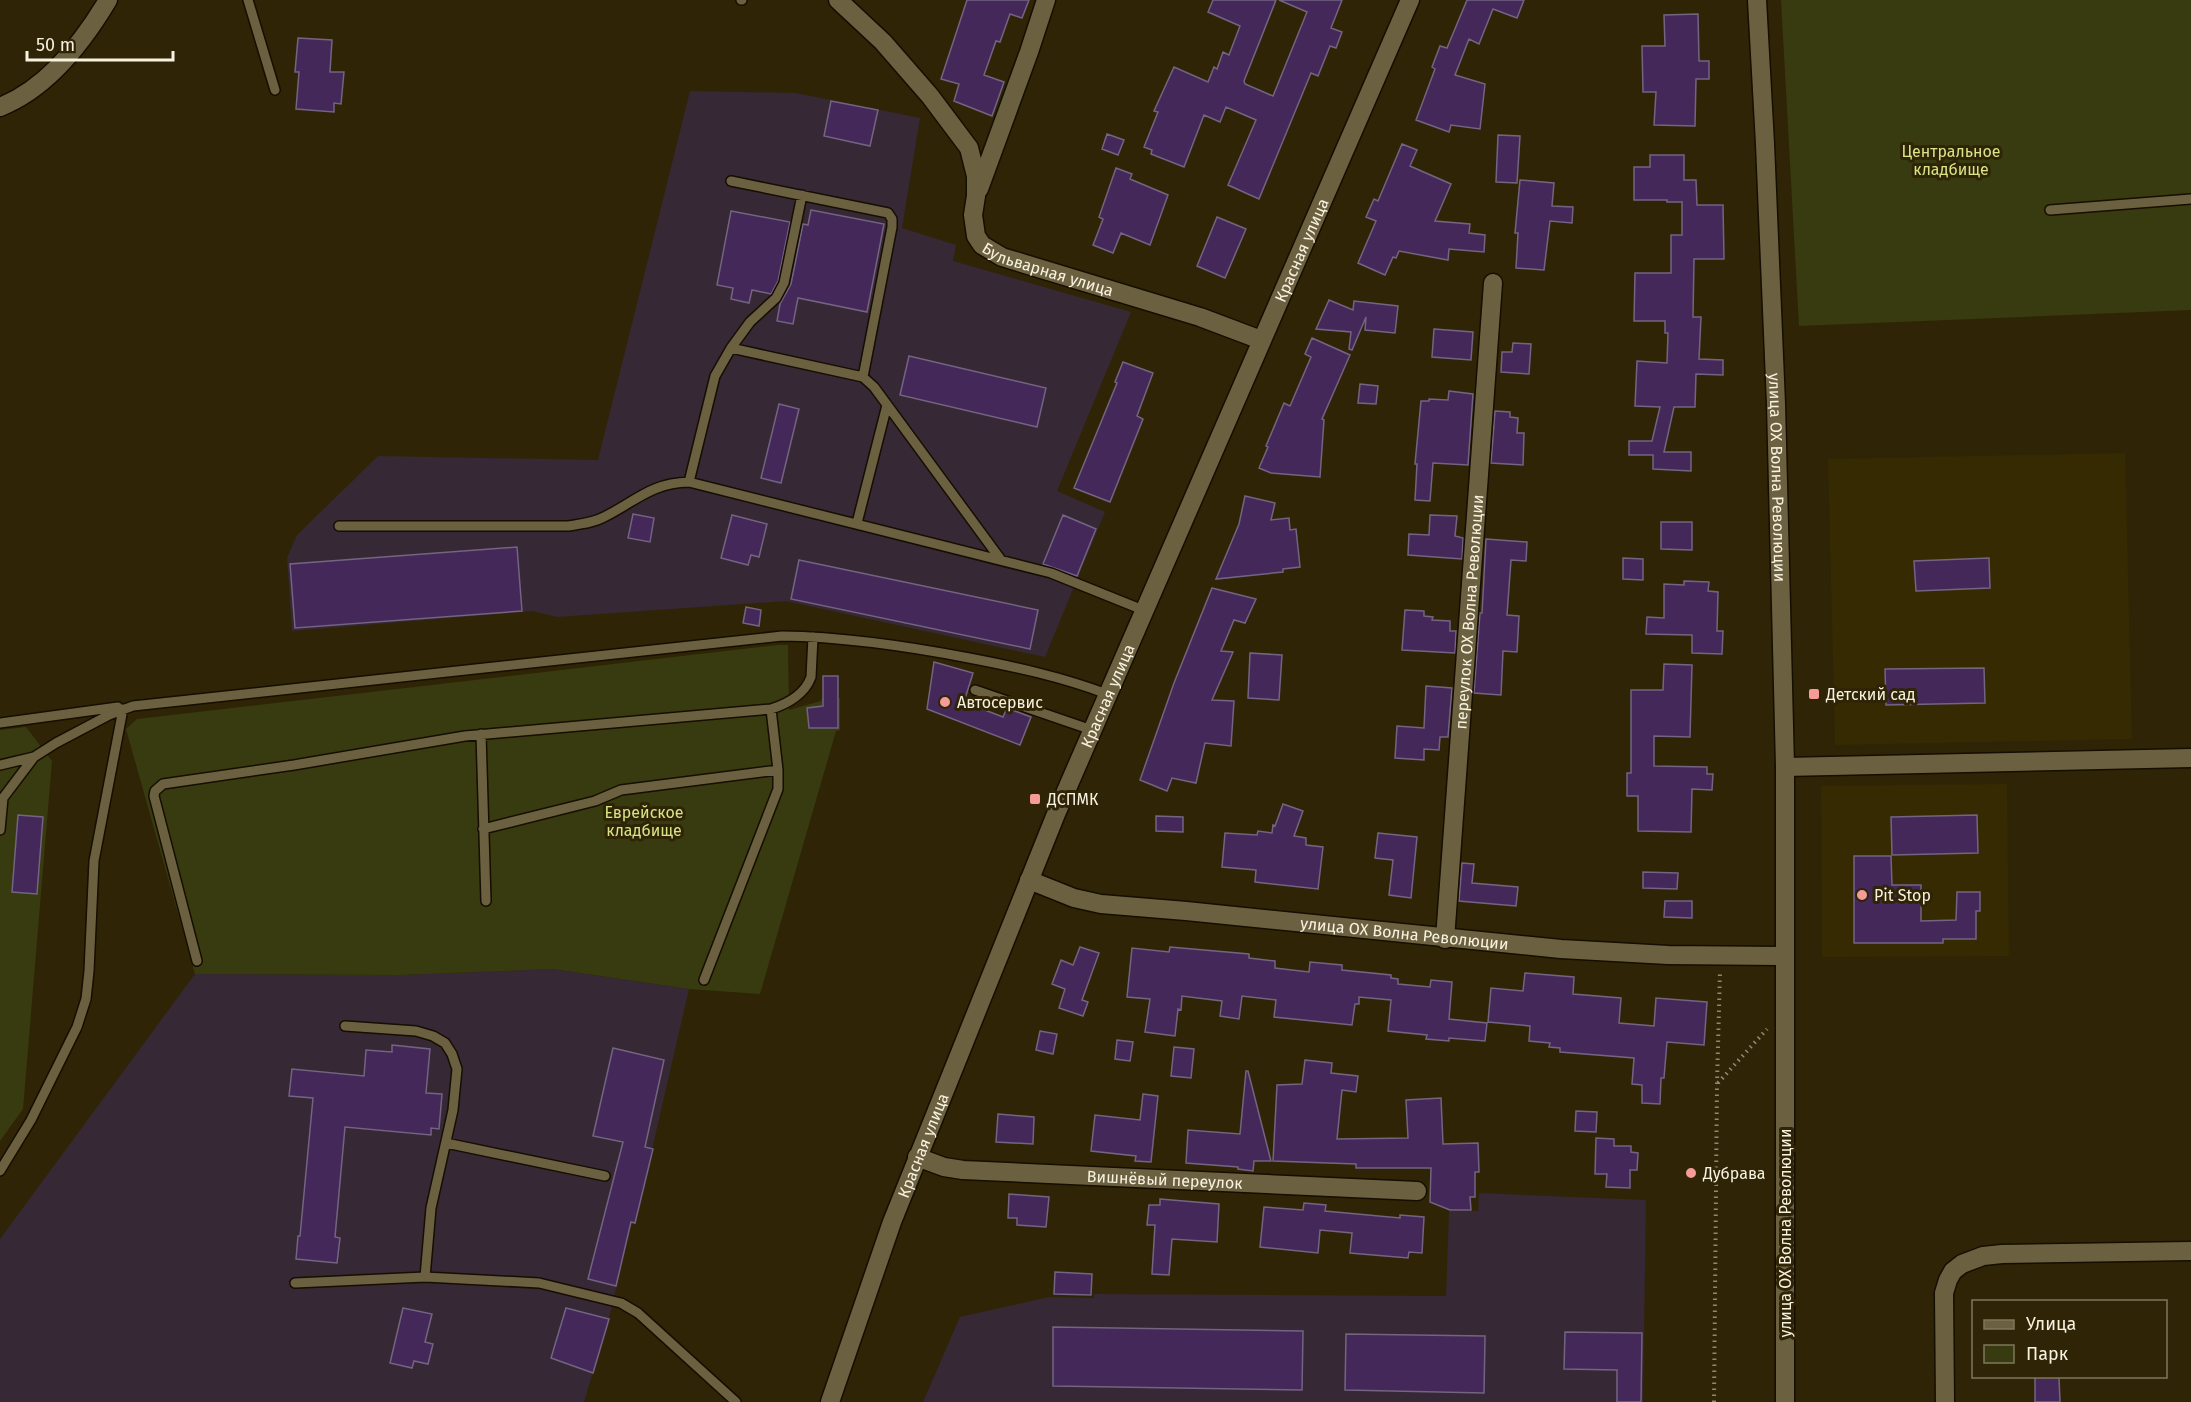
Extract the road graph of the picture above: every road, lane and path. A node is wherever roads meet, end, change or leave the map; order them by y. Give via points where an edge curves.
1 (108, 0) edge
2 (248, 0) edge
3 (838, 0) edge
4 (1046, 0) edge
5 (1410, 0) edge
6 (1756, 0) edge
7 (275, 90) dead end
8 (0, 107) edge
9 (731, 181) dead end
10 (802, 195) junction
11 (976, 196) junction
12 (2191, 200) edge
13 (2050, 210) dead end
14 (1493, 283) dead end
15 (1261, 340) junction
16 (731, 348) junction
17 (863, 377) junction
18 (887, 405) junction
19 (689, 482) junction
20 (857, 523) junction
21 (339, 526) dead end
22 (1000, 560) junction
23 (1143, 610) junction
24 (813, 637) junction
25 (975, 690) dead end
26 (1107, 694) junction
27 (128, 707) junction
28 (771, 709) junction
29 (0, 723) edge
30 (1092, 730) junction
31 (481, 734) junction
32 (34, 757) junction
33 (2191, 758) edge
34 (0, 765) edge
35 (1785, 767) junction
36 (778, 770) junction
37 (0, 786) edge
38 (3, 798) junction
39 (483, 829) junction
40 (0, 830) edge
41 (1029, 880) junction
42 (486, 901) dead end
43 (1445, 939) junction
44 (1721, 956) junction
45 (1784, 956) junction
46 (197, 961) dead end
47 (704, 980) dead end
48 (1784, 1011) junction
49 (345, 1026) dead end
50 (1717, 1084) junction
51 (446, 1143) junction
52 (917, 1157) junction
53 (0, 1171) edge
54 (605, 1176) dead end
55 (1417, 1191) dead end
56 (2191, 1251) edge
57 (424, 1277) junction
58 (295, 1283) dead end
59 (736, 1402) edge
60 (830, 1402) edge
61 (1714, 1402) edge
62 (1785, 1402) edge
63 (1945, 1402) edge

1 - 8 street via 57,66 35,87
2 - 7 lane
3 - 11 street, Бульварная улица via 882,42 961,136 973,161
4 - 11 street
5 - 15 street, Красная улица
6 - 35 street, улица ОХ Волна Революции via 1776,404
9 - 10 lane
10 - 16 lane via 784,284
10 - 17 lane via 882,210 892,219
11 - 15 street, Бульварная улица via 973,226 982,245 991,252 1200,316
12 - 13 lane
14 - 43 street, переулок ОХ Волна Революции
15 - 23 street, Красная улица
16 - 17 lane
16 - 19 lane via 715,376
17 - 18 lane
18 - 20 lane
18 - 22 lane
19 - 20 lane
19 - 21 lane via 656,487 603,518 568,526
20 - 22 lane
22 - 23 lane via 1051,573
23 - 26 street, Красная улица
24 - 26 lane via 876,641 935,651 1067,680
24 - 27 lane via 754,638
24 - 28 lane via 809,683 789,701
25 - 30 lane
26 - 30 street, Красная улица
27 - 29 lane
27 - 32 lane
27 - 53 lane via 94,861 86,999 77,1027 31,1120
28 - 31 lane
28 - 36 lane
30 - 41 street, Красная улица
31 - 39 lane
31 - 46 lane via 159,786 154,796
32 - 34 lane
32 - 38 lane
33 - 35 street
35 - 45 street, улица ОХ Волна Революции
36 - 39 lane via 621,790 596,801
36 - 47 lane via 778,789
37 - 38 lane
38 - 40 lane
39 - 42 lane
41 - 43 street, улица ОХ Волна Революции via 1101,904
41 - 52 street, Красная улица
43 - 44 street, улица ОХ Волна Революции via 1603,952
44 - 45 street, улица ОХ Волна Революции
44 - 50 path
45 - 48 street, улица ОХ Волна Революции
48 - 50 path
48 - 62 street, улица ОХ Волна Революции
49 - 51 lane via 416,1031 445,1043 457,1069
50 - 61 path
51 - 54 lane
51 - 57 lane via 431,1208
52 - 55 street, Вишнёвый переулок via 963,1170
52 - 60 street, Красная улица
56 - 63 street via 2002,1254 1962,1264 1953,1271 1944,1293
57 - 58 lane
57 - 59 lane via 539,1283 621,1303 638,1313

